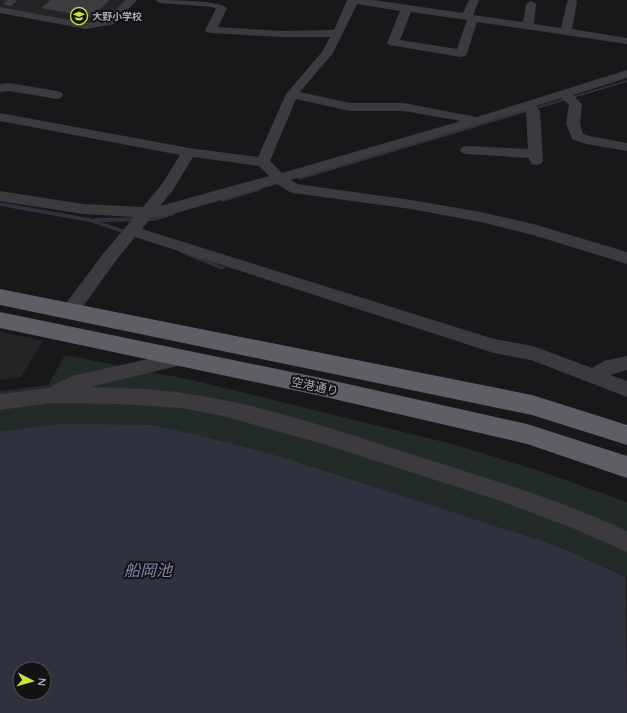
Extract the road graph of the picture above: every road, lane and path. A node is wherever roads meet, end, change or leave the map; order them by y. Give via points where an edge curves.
1 (132, 0) edge
2 (160, 0) edge
3 (352, 0) edge
4 (474, 0) edge
5 (572, 2) dead end
6 (531, 4) dead end
7 (410, 5) edge
8 (0, 10) edge
9 (470, 17) junction
10 (528, 26) junction
11 (566, 31) junction
12 (338, 33) junction
13 (627, 41) edge
14 (627, 74) edge
15 (0, 88) edge
16 (292, 94) junction
17 (56, 95) dead end
18 (568, 97) junction
19 (531, 108) junction
20 (0, 117) edge
21 (480, 120) junction
22 (627, 147) edge
23 (467, 150) dead end
24 (189, 152) junction
25 (263, 162) junction
26 (278, 178) junction
27 (0, 196) edge
28 (146, 213) junction
29 (132, 230) junction
30 (627, 258) edge
31 (0, 296) edge
32 (70, 311) junction
33 (0, 320) edge
34 (184, 358) junction
35 (627, 363) edge
36 (593, 376) junction
37 (627, 389) edge
38 (51, 394) junction
39 (0, 402) edge
40 (627, 435) edge
41 (627, 467) edge
42 (627, 542) edge

1 - 8 street via 110,22 86,26
2 - 12 street via 214,4 222,8 211,30 281,34
3 - 7 street
3 - 12 street
4 - 9 street
5 - 11 street
6 - 10 street
7 - 9 street
7 - 9 street via 393,43 461,53
9 - 10 street
10 - 11 street
11 - 13 street
12 - 16 street via 327,52
14 - 18 street
15 - 17 street via 9,87
16 - 21 street via 350,107 404,107
16 - 25 street
18 - 19 street
18 - 22 street via 576,104 573,123 577,136
19 - 21 street
19 - 23 street via 536,157
20 - 24 street
21 - 26 street
24 - 25 street
24 - 28 street via 168,187
25 - 26 street
26 - 28 street via 166,210
26 - 30 street via 292,188 483,217
27 - 28 street via 58,206
28 - 29 street
29 - 32 street via 88,284
29 - 36 street via 494,346 533,353
31 - 32 highway, 空港通り
32 - 40 highway, 空港通り via 532,405
33 - 34 highway, 空港通り
34 - 38 street via 72,384
34 - 41 highway, 空港通り via 527,434
35 - 36 street via 610,366
36 - 37 street
38 - 39 street
38 - 42 street via 128,396 222,408 297,428 468,481 605,531

